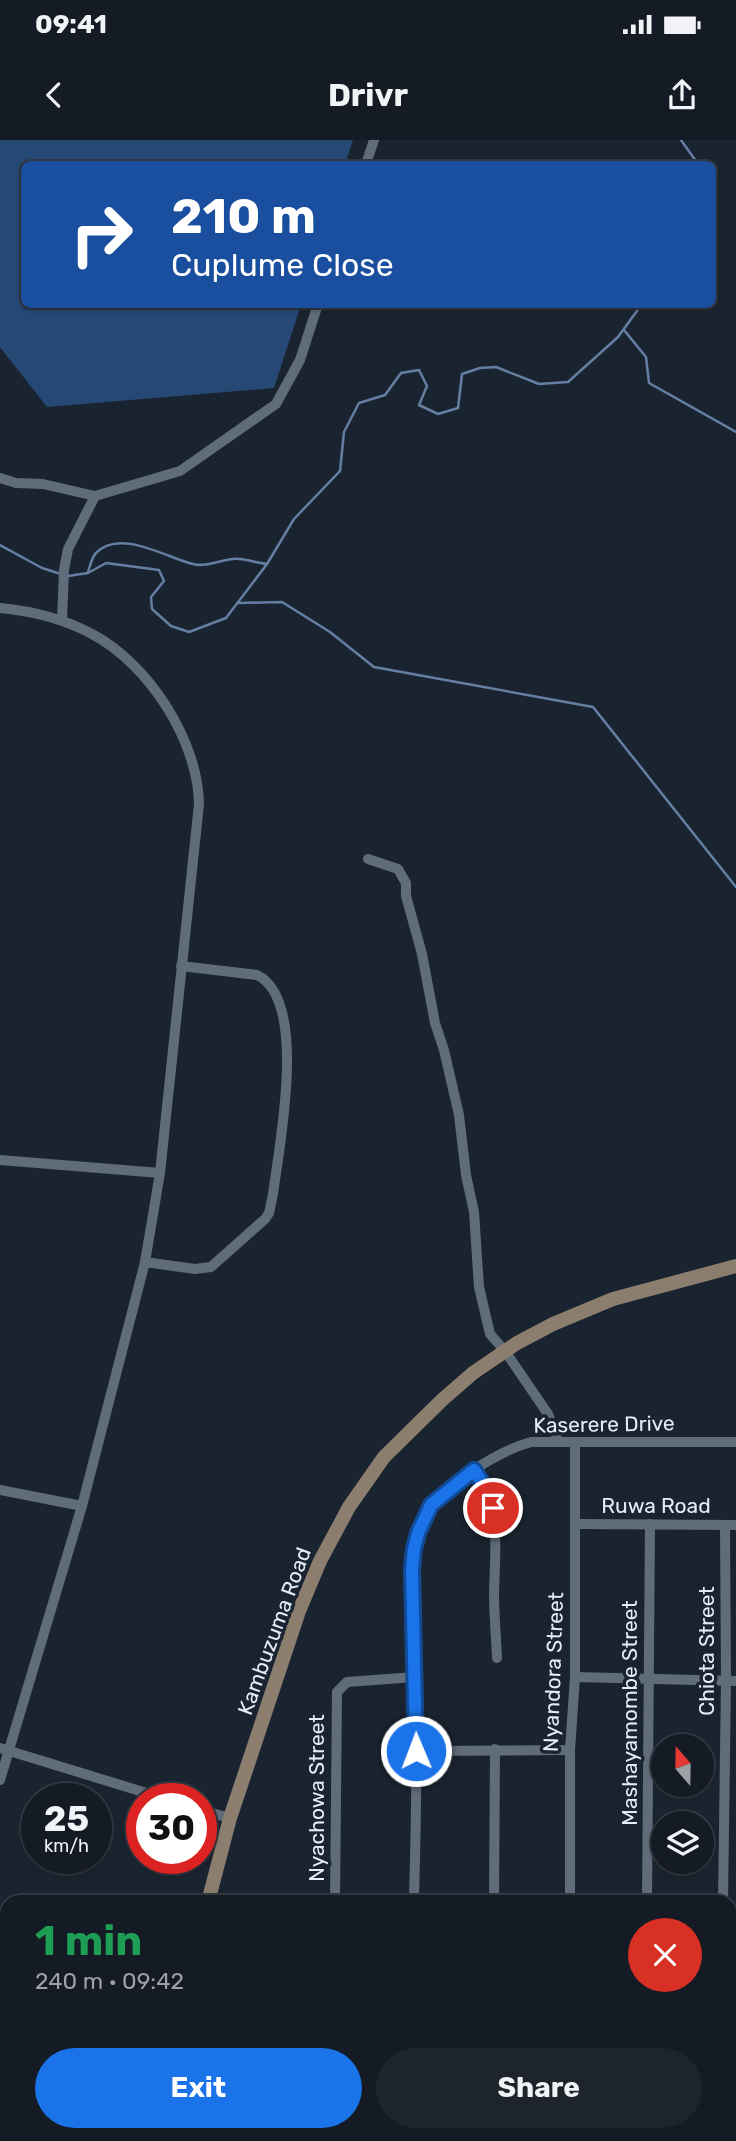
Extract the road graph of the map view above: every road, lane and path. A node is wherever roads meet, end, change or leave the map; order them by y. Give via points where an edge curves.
1 (374, 140) edge
2 (367, 161) edge
3 (317, 308) edge
4 (0, 478) edge
5 (95, 496) junction
6 (0, 608) edge
7 (62, 620) junction
8 (368, 859) dead end
9 (181, 966) junction
10 (0, 1160) edge
11 (160, 1173) junction
12 (145, 1262) junction
13 (736, 1266) edge
14 (505, 1351) junction
15 (558, 1441) junction
16 (575, 1442) junction
17 (736, 1442) edge
18 (474, 1470) junction
19 (0, 1490) edge
20 (82, 1506) junction
21 (575, 1524) junction
22 (650, 1524) junction
23 (725, 1525) junction
24 (736, 1525) edge
25 (498, 1658) dead end
26 (415, 1676) junction
27 (575, 1677) junction
28 (648, 1680) junction
29 (731, 1681) edge
30 (495, 1749) junction
31 (570, 1749) junction
32 (4, 1750) edge
33 (416, 1751) junction
34 (0, 1780) edge
35 (126, 1787) edge
36 (217, 1814) edge
37 (230, 1818) junction
38 (210, 1895) edge
39 (335, 1895) edge
40 (414, 1895) edge
41 (494, 1895) edge
42 (570, 1895) edge
43 (647, 1895) edge
44 (723, 1895) edge

1 - 2 street
3 - 5 street via 300,360 275,404 180,471
4 - 5 street
5 - 7 street via 71,541 64,570
6 - 7 street
7 - 9 street via 94,634 138,671 167,708 192,757 199,804
8 - 14 street via 398,869 406,883 459,1115 484,1310 490,1334
9 - 11 street
9 - 12 street via 257,975 266,979 277,995 289,1055 273,1194 265,1219 211,1267
10 - 11 street
11 - 12 street
12 - 20 street
13 - 14 main road, Kambuzuma Road via 614,1299 553,1324
14 - 15 street via 548,1414
14 - 37 main road, Kambuzuma Road via 442,1400 384,1458 349,1507 299,1611
15 - 16 street, Kaserere Drive
15 - 18 street, Kaserere Drive via 518,1446
16 - 17 street, Kaserere Drive
16 - 21 street, Nyandora Street
18 - 25 street via 493,1508
18 - 26 street, Kaserere Drive via 431,1505 418,1533 412,1569
19 - 20 street
20 - 32 street
21 - 22 street, Ruwa Road
21 - 27 street, Nyandora Street
22 - 23 street, Ruwa Road
22 - 28 street, Mashayamombe Street
23 - 24 street, Ruwa Road
23 - 29 street, Chiota Street
26 - 33 street, Kaserere Drive
26 - 39 street, Nyachowa Street via 347,1682 337,1692
27 - 28 street
27 - 31 street, Nyandora Street
28 - 29 street
28 - 43 street, Mashayamombe Street
29 - 44 street, Chiota Street
30 - 31 street
30 - 33 street
30 - 41 street
31 - 42 street, Nyandora Street
32 - 34 street
32 - 35 street
33 - 40 street, Kaserere Drive
36 - 37 street
37 - 38 main road, Kambuzuma Road

